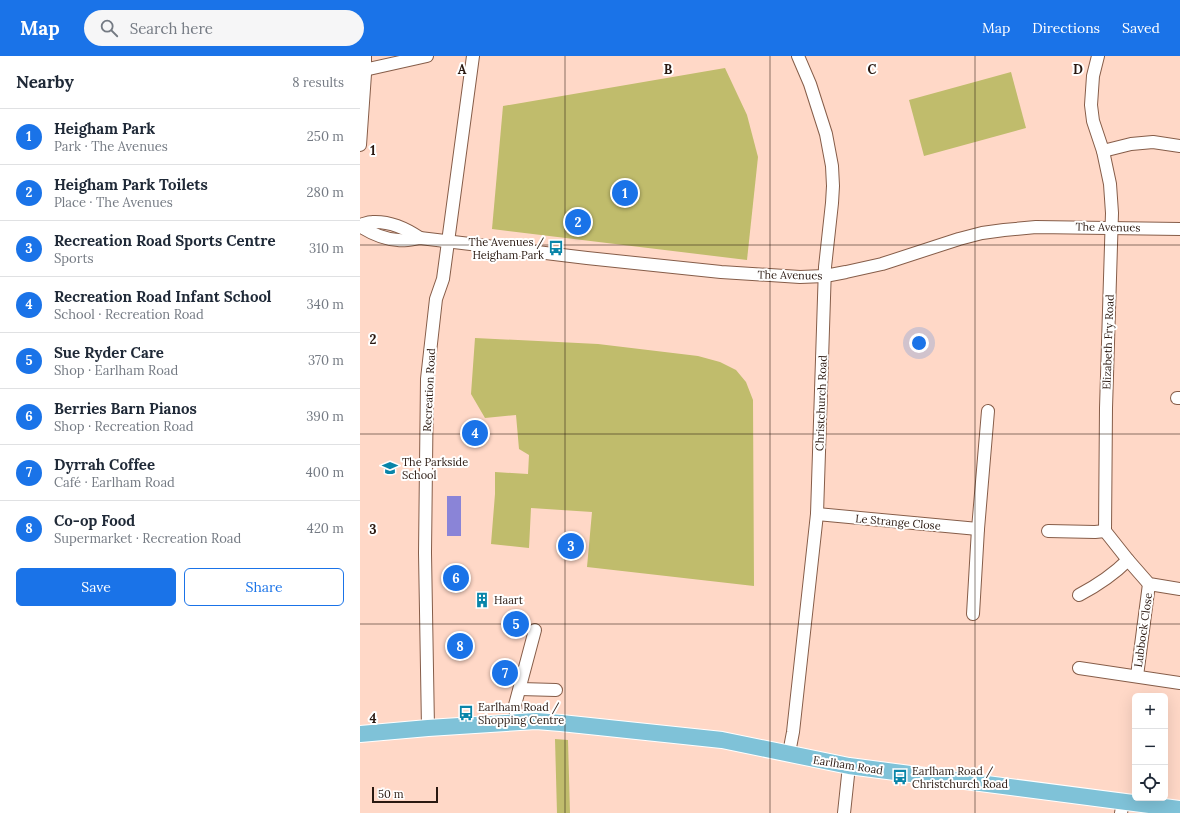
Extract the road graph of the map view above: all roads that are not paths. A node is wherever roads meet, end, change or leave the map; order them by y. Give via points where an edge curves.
1 (365, 56) edge
2 (427, 56) edge
3 (473, 56) edge
4 (798, 56) edge
5 (1098, 56) edge
6 (363, 70) edge
7 (360, 145) edge
8 (1180, 146) edge
9 (1102, 151) junction
10 (360, 226) edge
11 (1111, 227) junction
12 (1180, 228) edge
13 (448, 241) junction
14 (825, 276) junction
15 (988, 410) dead end
16 (817, 514) junction
17 (978, 529) junction
18 (1048, 531) dead end
19 (1105, 531) junction
20 (1128, 560) junction
21 (1149, 584) junction
22 (1180, 589) edge
23 (1079, 595) dead end
24 (973, 614) dead end
25 (535, 630) dead end
26 (1079, 668) dead end
27 (1137, 676) junction
28 (1180, 683) edge
29 (520, 689) junction
30 (556, 690) dead end
31 (517, 723) junction
32 (428, 728) junction
33 (360, 734) edge
34 (789, 753) junction
35 (849, 766) junction
36 (1122, 807) edge
37 (1180, 809) edge
38 (844, 813) edge

1 - 6 street
2 - 6 street
3 - 13 street, Recreation Road
4 - 14 street, Christchurch Road via 826,134 832,166 832,203
5 - 9 street, Elizabeth Fry Road via 1093,76 1091,105
6 - 7 street
8 - 9 street via 1153,142
9 - 11 street, Elizabeth Fry Road via 1110,184
10 - 13 street, The Avenues via 373,222 385,223 401,227 420,238
11 - 12 street, The Avenues
11 - 14 street, The Avenues via 1036,227 982,233 882,264
11 - 19 street, Elizabeth Fry Road
13 - 14 street, The Avenues via 721,272
13 - 32 street, Recreation Road via 436,298 427,379 425,553
14 - 16 street, Christchurch Road
15 - 17 street
16 - 17 street, Le Strange Close
16 - 34 street, Christchurch Road
17 - 24 street
18 - 19 street
19 - 20 street
20 - 21 street
20 - 23 street via 1101,583
21 - 22 street
21 - 27 street, Lubbock Close
25 - 29 street
26 - 27 street, Lubbock Close
27 - 28 street, Lubbock Close
29 - 30 street
29 - 31 street via 515,705
31 - 32 main road, Earlham Road
31 - 34 main road, Earlham Road via 561,722 652,732 722,740
32 - 33 main road, Earlham Road
34 - 35 main road, Earlham Road
35 - 36 main road, Earlham Road
35 - 38 street
36 - 37 main road, Earlham Road

